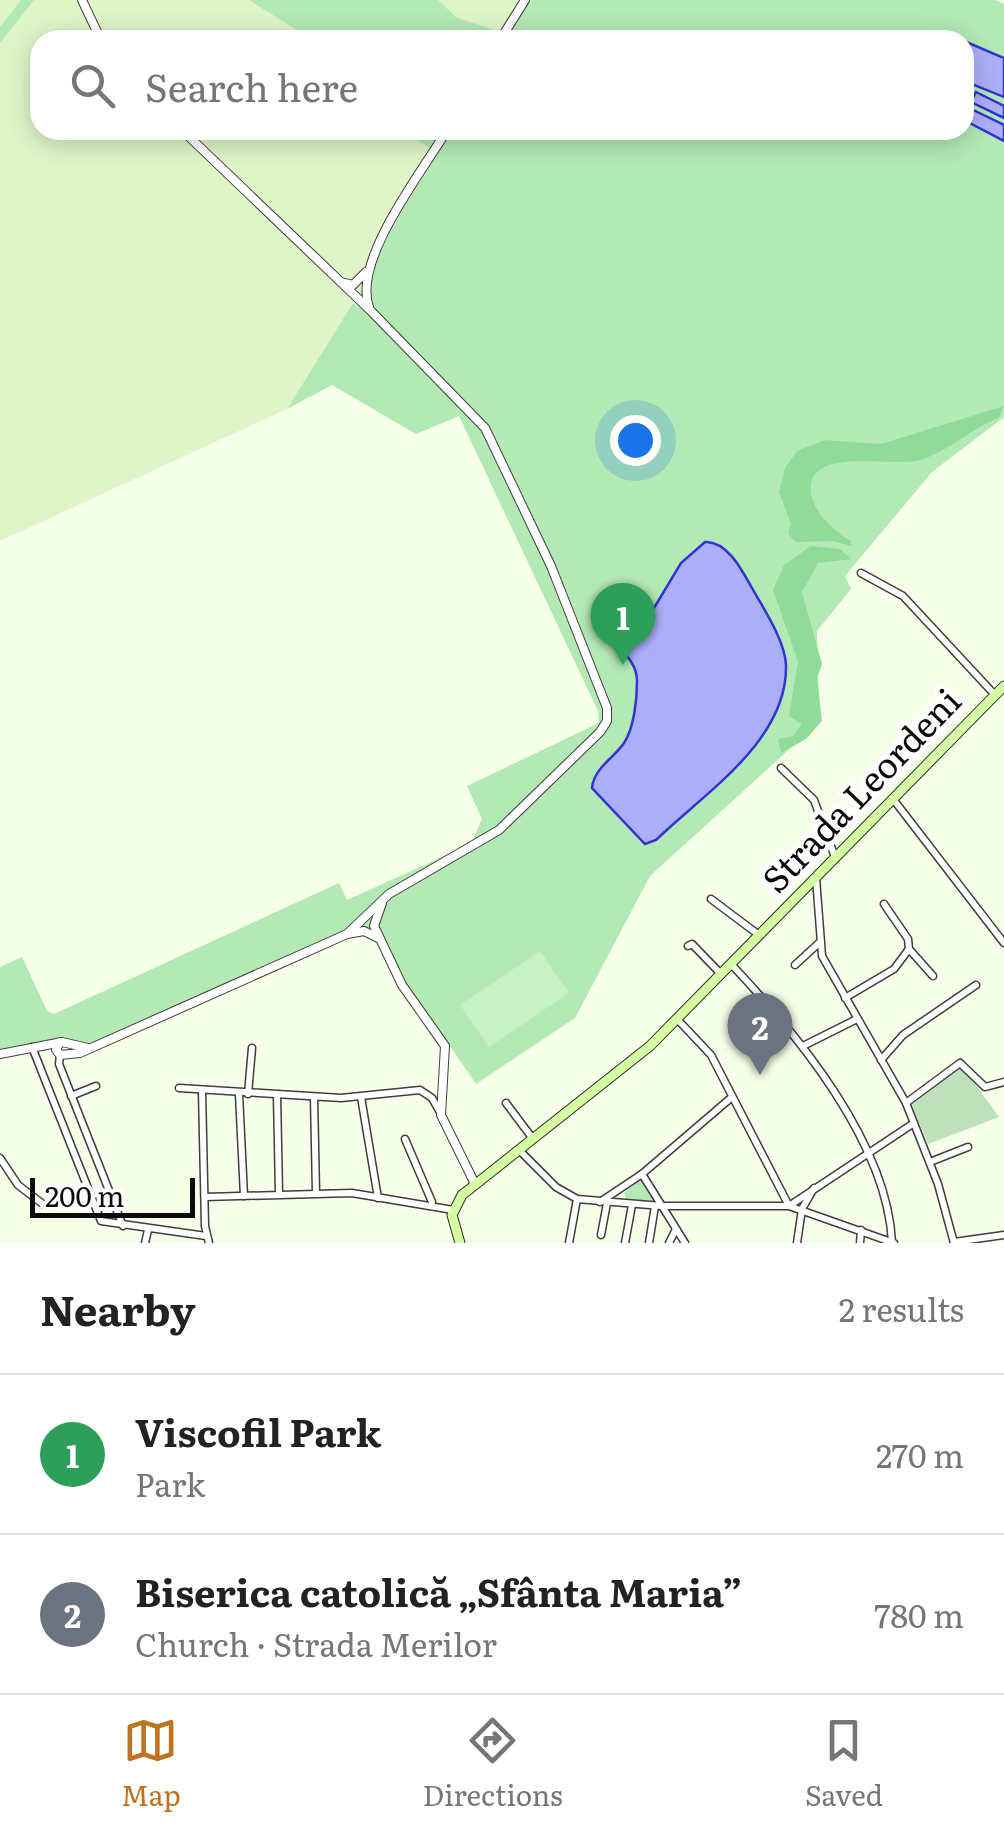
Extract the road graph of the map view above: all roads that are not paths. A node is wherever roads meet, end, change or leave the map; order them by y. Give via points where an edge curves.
1 (82, 0) edge
2 (525, 0) edge
3 (96, 30) edge
4 (506, 30) edge
5 (192, 140) edge
6 (441, 140) edge
7 (358, 289) junction
8 (861, 573) dead end
9 (1004, 686) edge
10 (996, 694) junction
11 (781, 768) dead end
12 (893, 799) junction
13 (835, 858) junction
14 (816, 878) junction
15 (711, 898) dead end
16 (884, 904) dead end
17 (367, 926) junction
18 (760, 935) junction
19 (820, 942) junction
20 (1004, 943) edge
21 (688, 946) dead end
22 (909, 949) junction
23 (732, 964) junction
24 (795, 965) dead end
25 (721, 974) junction
26 (933, 976) dead end
27 (976, 986) dead end
28 (845, 998) junction
29 (677, 1019) junction
30 (857, 1019) junction
31 (804, 1046) junction
32 (33, 1047) junction
33 (252, 1048) dead end
34 (62, 1050) junction
35 (0, 1054) edge
36 (880, 1060) junction
37 (1004, 1082) edge
38 (96, 1086) dead end
39 (179, 1088) dead end
40 (202, 1092) junction
41 (244, 1094) junction
42 (277, 1095) junction
43 (71, 1096) junction
44 (314, 1097) junction
45 (361, 1097) junction
46 (732, 1097) junction
47 (506, 1103) dead end
48 (906, 1103) junction
49 (441, 1115) junction
50 (914, 1123) junction
51 (405, 1139) dead end
52 (534, 1139) junction
53 (968, 1147) dead end
54 (519, 1150) junction
55 (865, 1153) junction
56 (0, 1158) edge
57 (930, 1162) junction
58 (642, 1174) junction
59 (818, 1183) junction
60 (475, 1184) junction
61 (316, 1193) junction
62 (279, 1194) junction
63 (244, 1196) junction
64 (205, 1198) junction
65 (378, 1198) junction
66 (577, 1199) junction
67 (603, 1202) junction
68 (432, 1203) junction
69 (632, 1204) junction
70 (44, 1205) dead end
71 (659, 1206) junction
72 (790, 1206) junction
73 (802, 1209) junction
74 (453, 1210) junction
75 (123, 1226) junction
76 (676, 1229) junction
77 (148, 1230) junction
78 (861, 1230) junction
79 (600, 1235) dead end
80 (1004, 1235) edge
81 (207, 1239) edge
82 (954, 1242) edge
83 (145, 1243) edge
84 (460, 1243) edge
85 (569, 1243) edge
86 (626, 1243) edge
87 (649, 1243) edge
88 (669, 1243) edge
89 (685, 1243) edge
90 (797, 1243) edge
91 (860, 1243) edge
92 (893, 1243) edge

1 - 3 street
2 - 4 street
5 - 7 street via 336,279
6 - 7 street
7 - 17 street via 489,434 551,566 608,712 600,732 500,830 385,897
8 - 10 street via 903,596
9 - 10 main road, Strada Leordeni
10 - 12 main road, Strada Leordeni
11 - 13 street via 814,800
12 - 13 main road, Strada Leordeni
12 - 20 street
13 - 14 main road, Strada Leordeni
14 - 18 main road, Strada Leordeni
14 - 19 street
15 - 18 street, Strada Leordeni
16 - 22 street
17 - 34 street via 98,1046
17 - 49 street via 444,1046
18 - 23 main road, Strada Leordeni
19 - 24 street
19 - 28 street
21 - 25 street
22 - 26 street
22 - 28 street via 894,969
23 - 25 main road, Strada Leordeni
23 - 31 street
25 - 29 main road, Strada Leordeni
27 - 36 street via 910,1030
28 - 30 street
29 - 46 street via 707,1049
29 - 52 main road, Strada Leordeni
30 - 31 street
30 - 36 street
31 - 55 street via 836,1090
32 - 34 street
32 - 35 street
32 - 75 street via 101,1221
33 - 41 street
34 - 43 street
36 - 48 street
37 - 48 street via 985,1087 960,1063
38 - 43 street
39 - 40 street
40 - 41 street
40 - 64 street
41 - 42 street
41 - 63 street
42 - 44 street
42 - 62 street
43 - 75 street
44 - 45 street
44 - 61 street
45 - 49 street via 420,1090
45 - 65 street
46 - 58 street
46 - 72 street
47 - 52 street
48 - 50 street
49 - 60 street
50 - 55 street
50 - 57 street
51 - 68 street
52 - 54 main road, Strada Leordeni
53 - 57 street
54 - 60 main road, Strada Leordeni
54 - 66 street
55 - 59 street
55 - 92 street via 887,1203
56 - 70 street via 18,1185
57 - 82 street
58 - 67 street
58 - 71 street
59 - 72 street
59 - 73 street
60 - 74 main road, Strada Leordeni
61 - 62 street
61 - 65 street
62 - 63 street
63 - 64 street
64 - 81 street
65 - 68 street
66 - 67 street
66 - 85 street
67 - 69 street
67 - 79 street
68 - 74 street
69 - 71 street
69 - 86 street
71 - 72 street
71 - 76 street
71 - 87 street
72 - 73 street
73 - 78 street
73 - 90 street
74 - 84 main road
75 - 77 street
76 - 88 street
76 - 89 street
77 - 81 street
77 - 83 street
78 - 91 street
78 - 92 street
80 - 82 street

